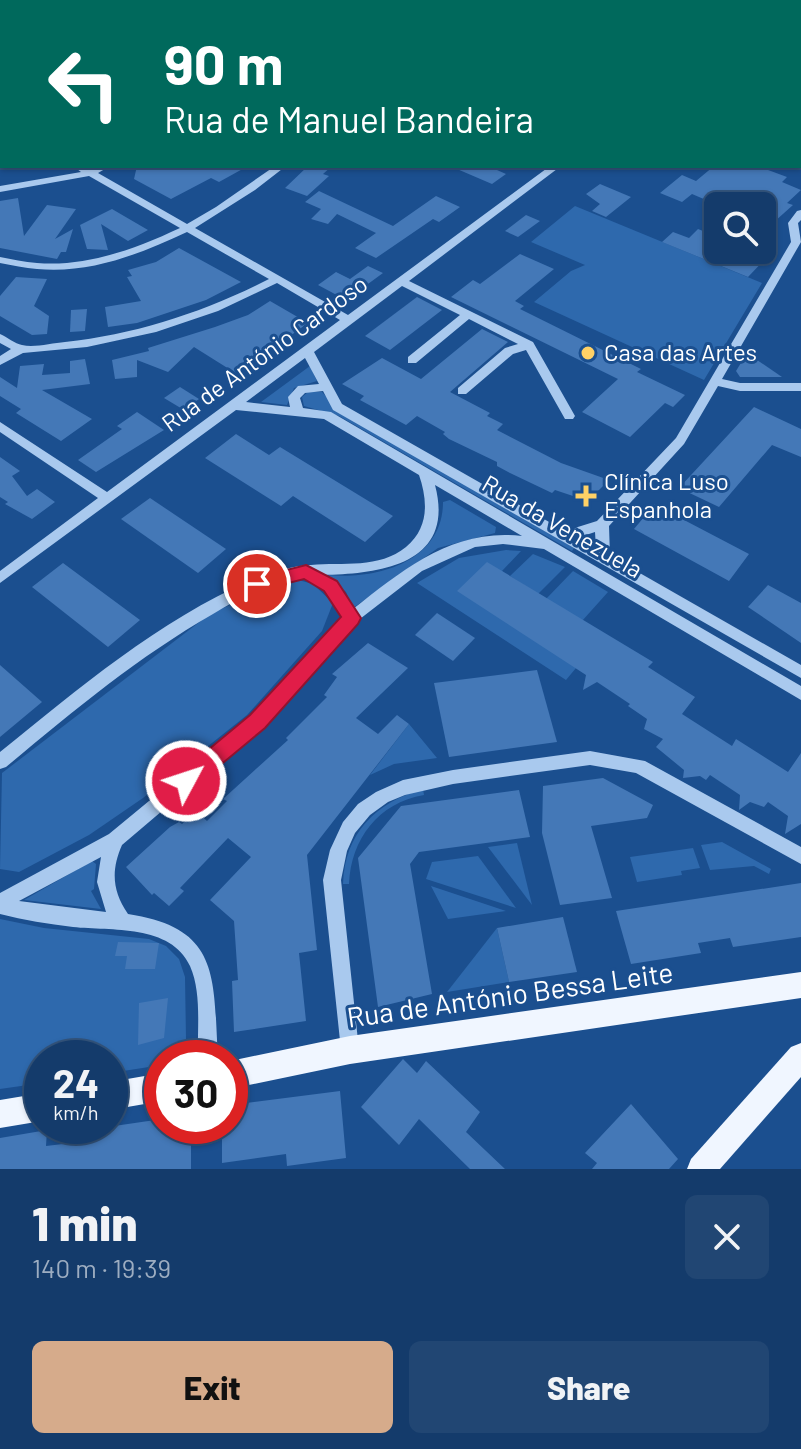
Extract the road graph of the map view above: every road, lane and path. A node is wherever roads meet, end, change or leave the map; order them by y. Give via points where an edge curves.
1 (82, 168) edge
2 (101, 168) edge
3 (278, 168) edge
4 (553, 168) edge
5 (91, 173) junction
6 (0, 189) edge
7 (797, 218) edge
8 (186, 229) junction
9 (797, 249) edge
10 (2, 263) edge
11 (275, 280) junction
12 (401, 281) junction
13 (468, 314) junction
14 (347, 319) junction
15 (0, 338) edge
16 (529, 345) junction
17 (20, 349) junction
18 (307, 350) junction
19 (412, 360) dead end
20 (0, 361) edge
21 (717, 382) junction
22 (327, 387) junction
23 (801, 387) edge
24 (462, 391) dead end
25 (232, 405) junction
26 (297, 410) junction
27 (569, 416) dead end
28 (0, 426) edge
29 (424, 472) junction
30 (107, 498) junction
31 (602, 525) junction
32 (565, 536) junction
33 (550, 545) junction
34 (603, 558) junction
35 (306, 572) junction
36 (0, 578) edge
37 (351, 618) junction
38 (759, 648) junction
39 (748, 663) junction
40 (801, 672) edge
41 (801, 694) edge
42 (0, 762) edge
43 (115, 840) junction
44 (801, 856) edge
45 (0, 903) edge
46 (122, 921) junction
47 (795, 991) edge
48 (207, 1040) edge
49 (350, 1050) junction
50 (801, 1057) edge
51 (248, 1071) edge
52 (24, 1110) edge
53 (0, 1114) edge
54 (701, 1169) edge

1 - 5 street
2 - 5 street
3 - 8 street
4 - 12 street, Rua de António Cardoso
5 - 6 street
5 - 8 street
7 - 9 street
8 - 10 street via 100,261
8 - 11 street
9 - 21 street
11 - 14 street
11 - 17 street via 218,309 150,332
12 - 13 street
12 - 14 street, Rua de António Cardoso
13 - 16 street
13 - 19 street
14 - 18 street, Rua de António Cardoso
15 - 17 street
16 - 24 street via 509,351
16 - 27 street
17 - 20 street
18 - 22 street, Rua da Venezuela
18 - 25 street, Rua de António Cardoso
21 - 23 street
21 - 31 street via 680,441
22 - 26 street via 302,389 294,397
22 - 32 street, Rua da Venezuela via 337,407
25 - 26 street, Rua da Venezuela
25 - 30 street, Rua de António Cardoso
26 - 29 street, Rua da Venezuela via 327,415
28 - 30 street
29 - 33 street, Rua da Venezuela
29 - 35 street via 434,499 433,522 408,554 391,563
30 - 36 street, Rua de António Cardoso
31 - 32 street
31 - 34 street
32 - 34 street, Rua da Venezuela
33 - 37 street via 503,539 459,547 417,567
33 - 39 street, Rua da Venezuela
34 - 38 street, Rua da Venezuela
35 - 37 street via 331,586
35 - 42 street via 257,584 141,650
37 - 43 street via 257,721
38 - 39 street
38 - 40 street, Rua da Venezuela
39 - 41 street, Rua da Venezuela
43 - 45 street
43 - 46 street via 103,880 110,906
44 - 49 street via 639,766 614,759 590,758 397,787 368,805 335,853 332,880
45 - 46 street via 54,916
46 - 48 street via 167,933 196,957
47 - 49 main road, Rua de António Bessa Leite
49 - 51 main road, Rua de António Bessa Leite
50 - 54 main road
52 - 53 main road

